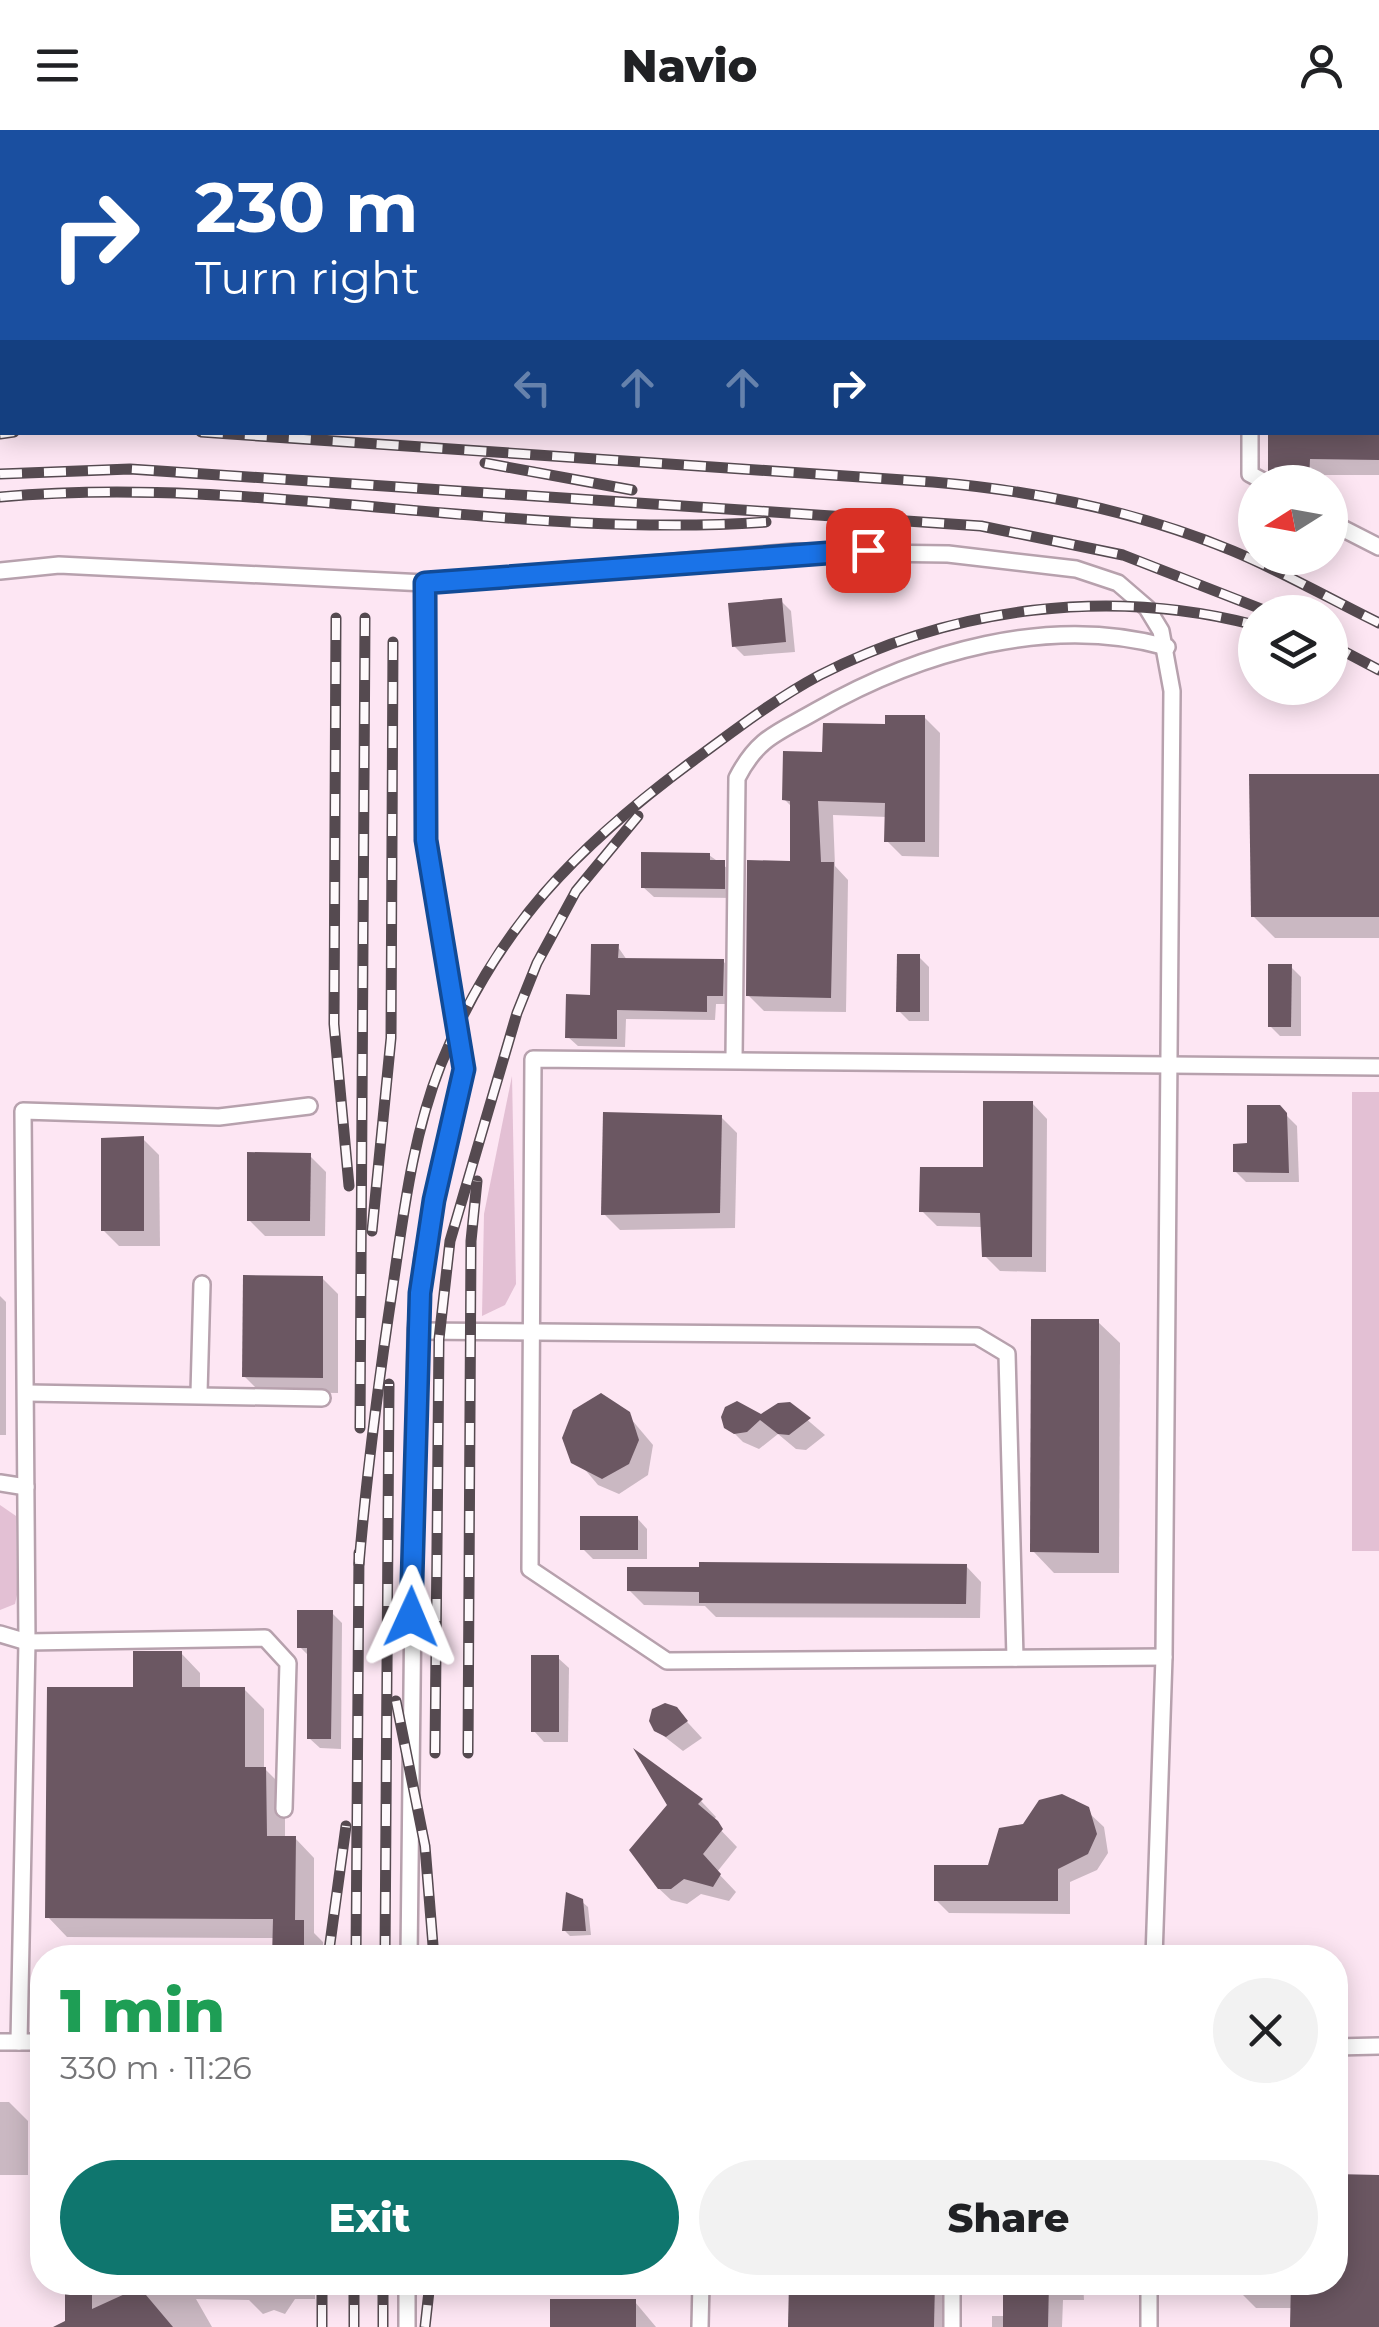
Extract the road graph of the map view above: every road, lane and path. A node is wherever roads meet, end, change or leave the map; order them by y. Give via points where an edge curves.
1 (1250, 435) edge
2 (1250, 465) edge
3 (1348, 532) edge
4 (1379, 548) edge
5 (0, 571) edge
6 (425, 583) junction
7 (1167, 646) junction
8 (734, 1058) junction
9 (1170, 1065) junction
10 (1379, 1067) edge
11 (309, 1106) dead end
12 (202, 1284) dead end
13 (416, 1331) junction
14 (532, 1332) junction
15 (199, 1393) junction
16 (27, 1394) junction
17 (322, 1398) dead end
18 (0, 1484) edge
19 (26, 1488) junction
20 (0, 1634) edge
21 (27, 1642) junction
22 (1015, 1658) junction
23 (1164, 1658) junction
24 (284, 1809) dead end
25 (409, 1945) edge
26 (1154, 1945) edge
27 (0, 2042) edge
28 (18, 2042) junction
29 (30, 2042) edge
30 (1348, 2046) edge
31 (1379, 2046) edge
32 (408, 2295) edge
33 (701, 2295) edge
34 (952, 2295) edge
35 (1150, 2295) edge
36 (407, 2327) edge
37 (700, 2327) edge
38 (952, 2327) edge
39 (1149, 2327) edge

1 - 2 lane
3 - 4 lane
5 - 6 lane via 59,565
6 - 7 lane via 794,552 948,554 1104,576 1147,608
6 - 13 lane via 426,840 464,1069 424,1256
7 - 8 lane via 1086,634 974,648 858,687 752,748 737,778
7 - 9 lane
8 - 9 lane
8 - 14 lane via 532,1059
9 - 10 lane
9 - 23 lane
11 - 16 lane via 219,1117 24,1111
12 - 15 lane
13 - 14 lane
13 - 25 lane
14 - 22 lane via 530,1569 667,1661
14 - 22 lane via 978,1336 1007,1354
15 - 16 lane
15 - 17 lane
16 - 19 lane
18 - 19 lane
19 - 21 lane
20 - 21 lane
21 - 24 lane via 265,1638 288,1663
21 - 28 lane
22 - 23 lane
23 - 26 lane
27 - 28 lane
28 - 29 lane
30 - 31 lane
32 - 36 lane
33 - 37 lane
34 - 38 lane
35 - 39 lane

